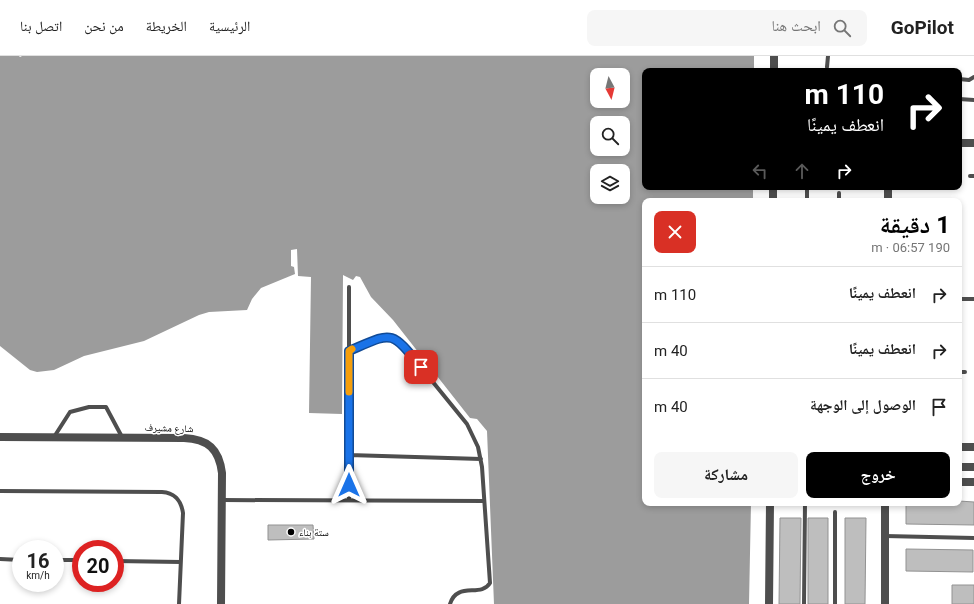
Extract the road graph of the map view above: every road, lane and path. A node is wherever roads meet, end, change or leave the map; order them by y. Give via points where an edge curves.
1 (774, 56) edge
2 (828, 56) edge
3 (774, 68) edge
4 (827, 68) dead end
5 (974, 77) edge
6 (962, 79) edge
7 (962, 99) edge
8 (974, 100) edge
9 (962, 143) edge
10 (974, 143) edge
11 (838, 193) dead end
12 (838, 198) edge
13 (349, 287) dead end
14 (962, 299) edge
15 (974, 299) edge
16 (349, 351) junction
17 (0, 437) edge
18 (54, 437) junction
19 (123, 437) junction
20 (962, 447) edge
21 (974, 447) edge
22 (349, 455) junction
23 (481, 460) junction
24 (962, 467) edge
25 (974, 467) edge
26 (962, 482) edge
27 (974, 482) edge
28 (0, 491) edge
29 (222, 500) junction
30 (349, 500) junction
31 (484, 501) junction
32 (770, 506) edge
33 (805, 506) edge
34 (885, 506) edge
35 (835, 512) dead end
36 (885, 536) junction
37 (974, 538) edge
38 (0, 559) edge
39 (12, 560) edge
40 (124, 561) edge
41 (181, 562) junction
42 (179, 604) edge
43 (221, 604) edge
44 (450, 604) edge
45 (769, 604) edge
46 (804, 604) edge
47 (835, 604) edge
48 (885, 604) edge

1 - 3 street
2 - 4 lane
5 - 6 lane via 969,80
7 - 8 lane
9 - 10 street
11 - 12 lane
13 - 16 lane
14 - 15 lane
16 - 22 lane
16 - 23 lane via 385,336 402,344 467,424
17 - 18 street, شارع مشيرف
18 - 19 street, شارع مشيرف
18 - 19 lane via 70,412 89,407 106,407
19 - 29 street, شارع مشيرف via 196,438 206,443 215,451 220,461
20 - 21 street
22 - 23 lane
22 - 30 lane
23 - 31 lane
24 - 25 street
26 - 27 street
28 - 41 lane via 169,492 175,495 182,506
29 - 30 lane
29 - 43 street, شارع مشيرف
30 - 31 lane
31 - 44 lane via 490,583 481,590 461,591 453,597
32 - 45 street
33 - 46 lane
34 - 36 street
35 - 47 lane
36 - 37 lane
36 - 48 street
38 - 39 lane
40 - 41 lane
41 - 42 lane

